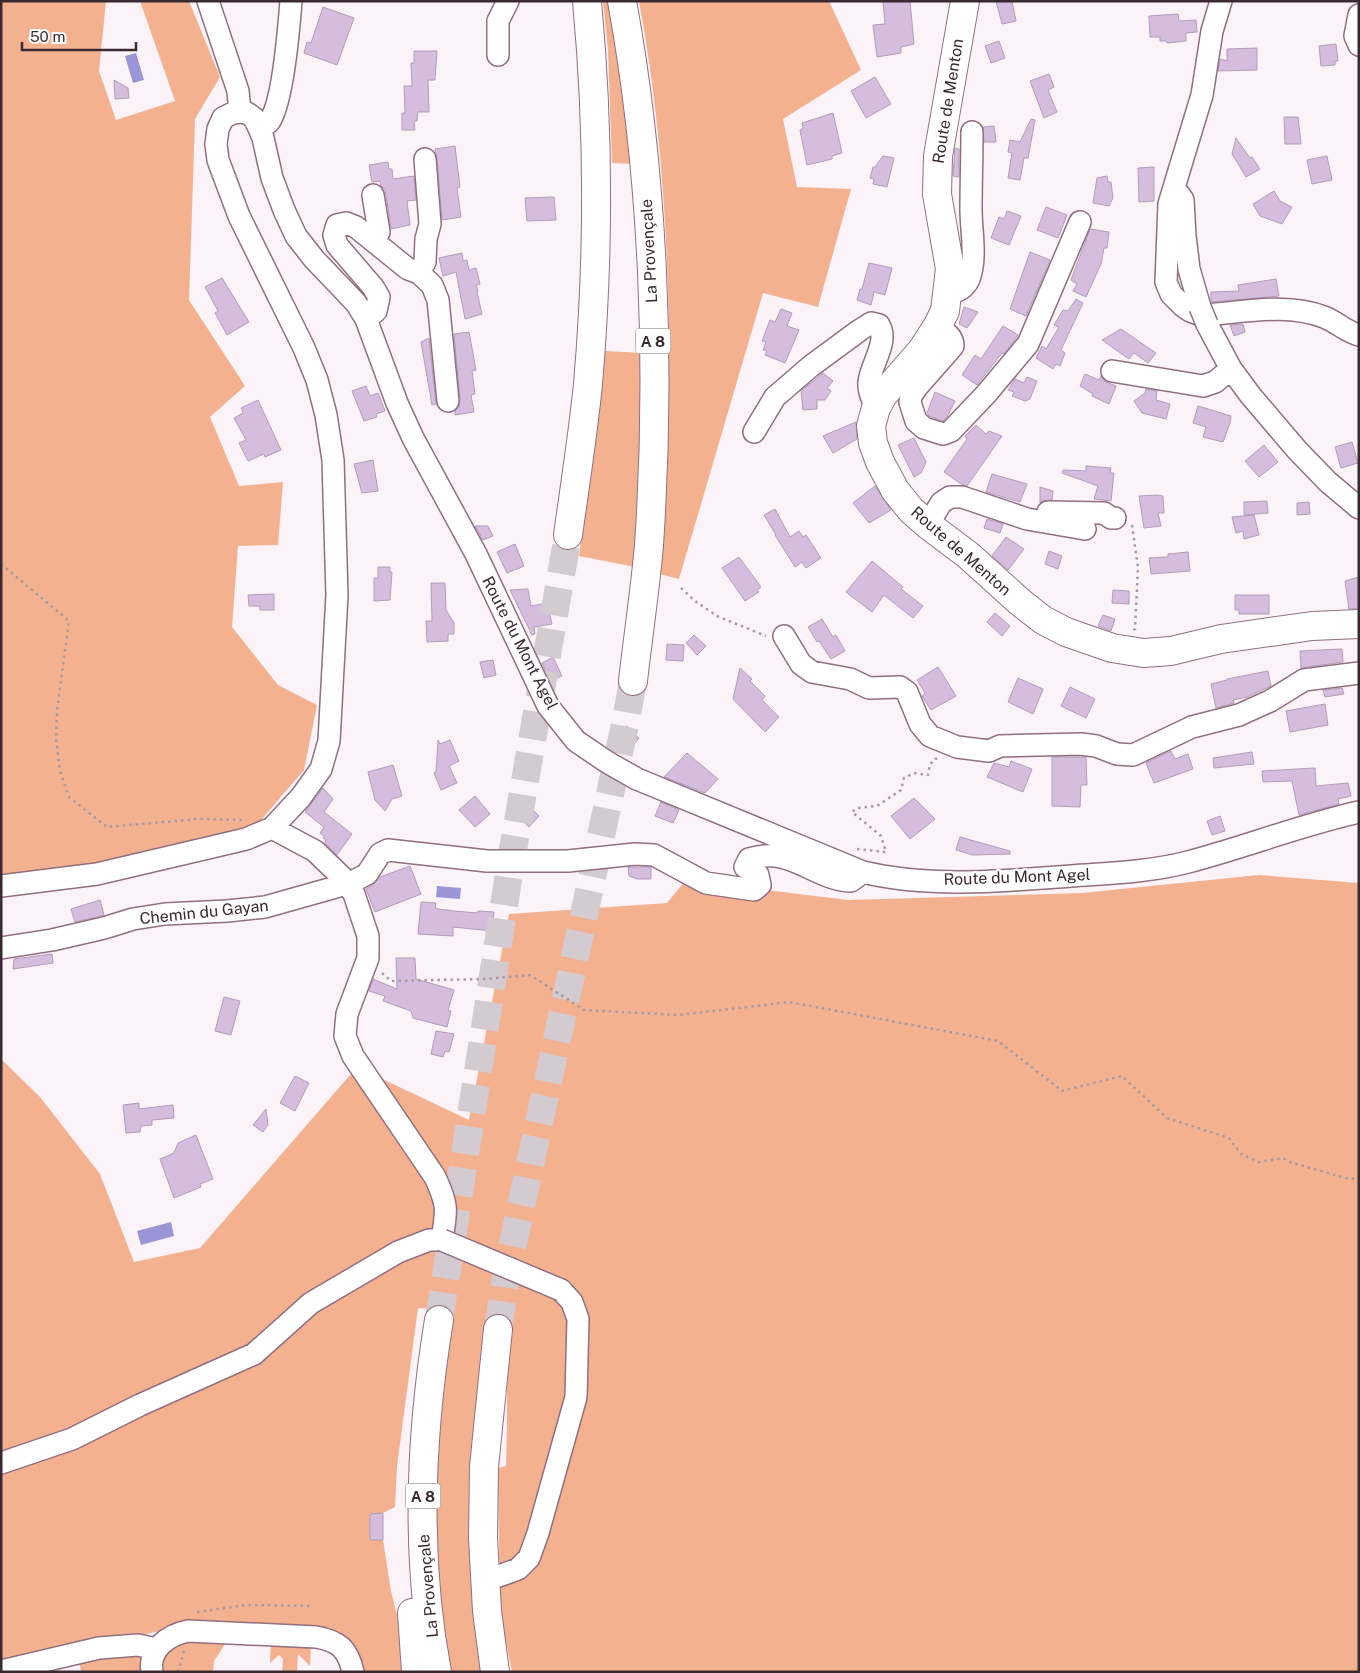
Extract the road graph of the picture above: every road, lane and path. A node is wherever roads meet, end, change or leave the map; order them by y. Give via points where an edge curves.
1 (208, 1) edge
2 (291, 1) edge
3 (508, 1) edge
4 (588, 1) edge
5 (622, 1) edge
6 (965, 1) edge
7 (1206, 1) edge
8 (1221, 1) edge
9 (1359, 15) edge
10 (1359, 45) edge
11 (498, 55) dead end
12 (240, 112) junction
13 (259, 128) junction
14 (972, 132) dead end
15 (1190, 138) junction
16 (425, 159) dead end
17 (1174, 186) junction
18 (373, 195) dead end
19 (1080, 222) dead end
20 (374, 241) junction
21 (419, 273) junction
22 (948, 293) junction
23 (366, 320) junction
24 (937, 327) junction
25 (1359, 335) edge
26 (1231, 369) junction
27 (1112, 371) dead end
28 (448, 401) dead end
29 (876, 408) junction
30 (754, 432) dead end
31 (1359, 508) edge
32 (1115, 518) joint
33 (1027, 519) junction
34 (928, 524) junction
35 (1085, 529) dead end
36 (568, 535) tunnel mouth
37 (1, 564) edge
38 (681, 588) dead end
39 (1359, 624) edge
40 (778, 637) joint
41 (1112, 648) junction
42 (1359, 673) edge
43 (633, 681) tunnel mouth
44 (930, 754) dead end
45 (1359, 812) edge
46 (272, 828) junction
47 (856, 849) dead end
48 (863, 872) junction
49 (346, 882) junction
50 (1, 886) edge
51 (1, 948) edge
52 (368, 958) junction
53 (1359, 1179) edge
54 (442, 1240) junction
55 (439, 1320) tunnel mouth
56 (498, 1329) tunnel mouth
57 (424, 1449) junction
58 (1, 1463) edge
59 (485, 1581) junction
60 (156, 1649) junction
61 (1, 1671) edge
62 (152, 1672) edge
63 (354, 1672) edge
64 (416, 1672) edge
65 (437, 1672) edge
66 (495, 1672) edge

1 - 12 street via 238,91
2 - 13 street via 277,102 268,123
3 - 11 street via 498,21
4 - 36 main road via 597,149 594,289 588,384
5 - 43 main road, La Provençale / A 8 via 647,199 654,378 648,546
6 - 22 main road, Route de Menton via 938,156 937,194 950,269
7 - 15 street via 1188,117
8 - 15 street
9 - 10 street via 1355,36
12 - 13 street via 254,118
12 - 46 street via 223,118 216,144 218,160 239,216 317,380 333,460 337,594 329,741 321,769 301,797
13 - 23 street, Route du Mont Agel via 272,178 296,236 356,303
14 - 22 street via 971,269 962,289
15 - 17 street
16 - 21 street via 430,224 425,262
17 - 25 street via 1169,204 1166,282 1171,294 1190,312 1201,315 1272,309 1301,312 1325,317
17 - 26 street via 1183,200 1189,269 1204,315
18 - 20 street via 379,232
19 - 24 street via 1028,344 951,432 944,434 924,428 916,421 910,402 917,387 953,346 953,340
20 - 21 street via 408,269
20 - 23 street via 346,223 337,226 334,235 336,245 379,297 376,311
21 - 28 street via 432,286 438,300
22 - 24 main road, Route de Menton via 945,312
23 - 48 street, Route du Mont Agel via 412,438 476,554 548,706 576,741 637,779
24 - 29 main road, Route de Menton
26 - 27 street via 1215,382 1203,386
26 - 31 street via 1297,450
29 - 30 street via 869,382 882,342 882,330 879,324 871,323 811,366 775,397
29 - 34 main road, Route de Menton via 871,426 880,462 895,490
32 - 33 street via 1104,513 1032,511
32 - 41 path via 1130,522 1132,526 1138,568 1135,629 1118,638
33 - 34 street via 962,497 950,497 941,503
33 - 35 street
34 - 41 main road, Route de Menton via 1043,620
37 - 46 path via 69,621 56,739 60,771 69,797 107,827 198,819 258,820
38 - 40 path via 717,616
39 - 41 main road, Route de Menton via 1312,626 1220,639 1171,651 1143,653
40 - 42 street via 812,672 850,680 869,688 900,687 907,692 920,724 930,736 956,747 989,751 1000,746 1081,744 1132,755 1192,727 1270,701 1304,680
44 - 47 path via 936,759 930,764 928,775 914,772 904,778 901,790 877,806 857,808 852,812 881,836 886,852
45 - 48 street, Route du Mont Agel via 1165,868 975,882 884,877
46 - 49 street via 315,852
46 - 50 street via 246,839 97,874
48 - 49 street, Chemin du Gayan via 851,881 840,881 796,861 762,854 749,859 745,867 758,875 760,885 754,890 706,883 654,855 487,862 388,850 380,854 367,874
49 - 51 street, Chemin du Gayan via 265,907 165,914 52,940
49 - 52 street via 354,894 368,936
52 - 53 path via 390,981 530,975 584,1010 679,1015 789,1002 998,1041 1062,1091 1122,1076 1167,1118 1229,1138 1241,1154 1259,1162 1283,1158 1345,1178
52 - 54 street via 347,1014 346,1036 353,1056 435,1177 445,1198
54 - 58 street via 429,1240 398,1252 318,1298 254,1354 72,1439
54 - 59 street, bridge via 561,1290 572,1302 578,1319 576,1397 538,1533 529,1558 518,1569
55 - 57 main road, La Provençale / A 8 via 430,1371
56 - 59 main road via 484,1467
57 - 64 main road via 409,1512
57 - 65 main road, La Provençale / A 8 via 424,1561
59 - 66 main road
60 - 61 street via 138,1645 99,1648
60 - 62 street
60 - 63 street via 180,1632 188,1631 316,1637 331,1640 344,1650

